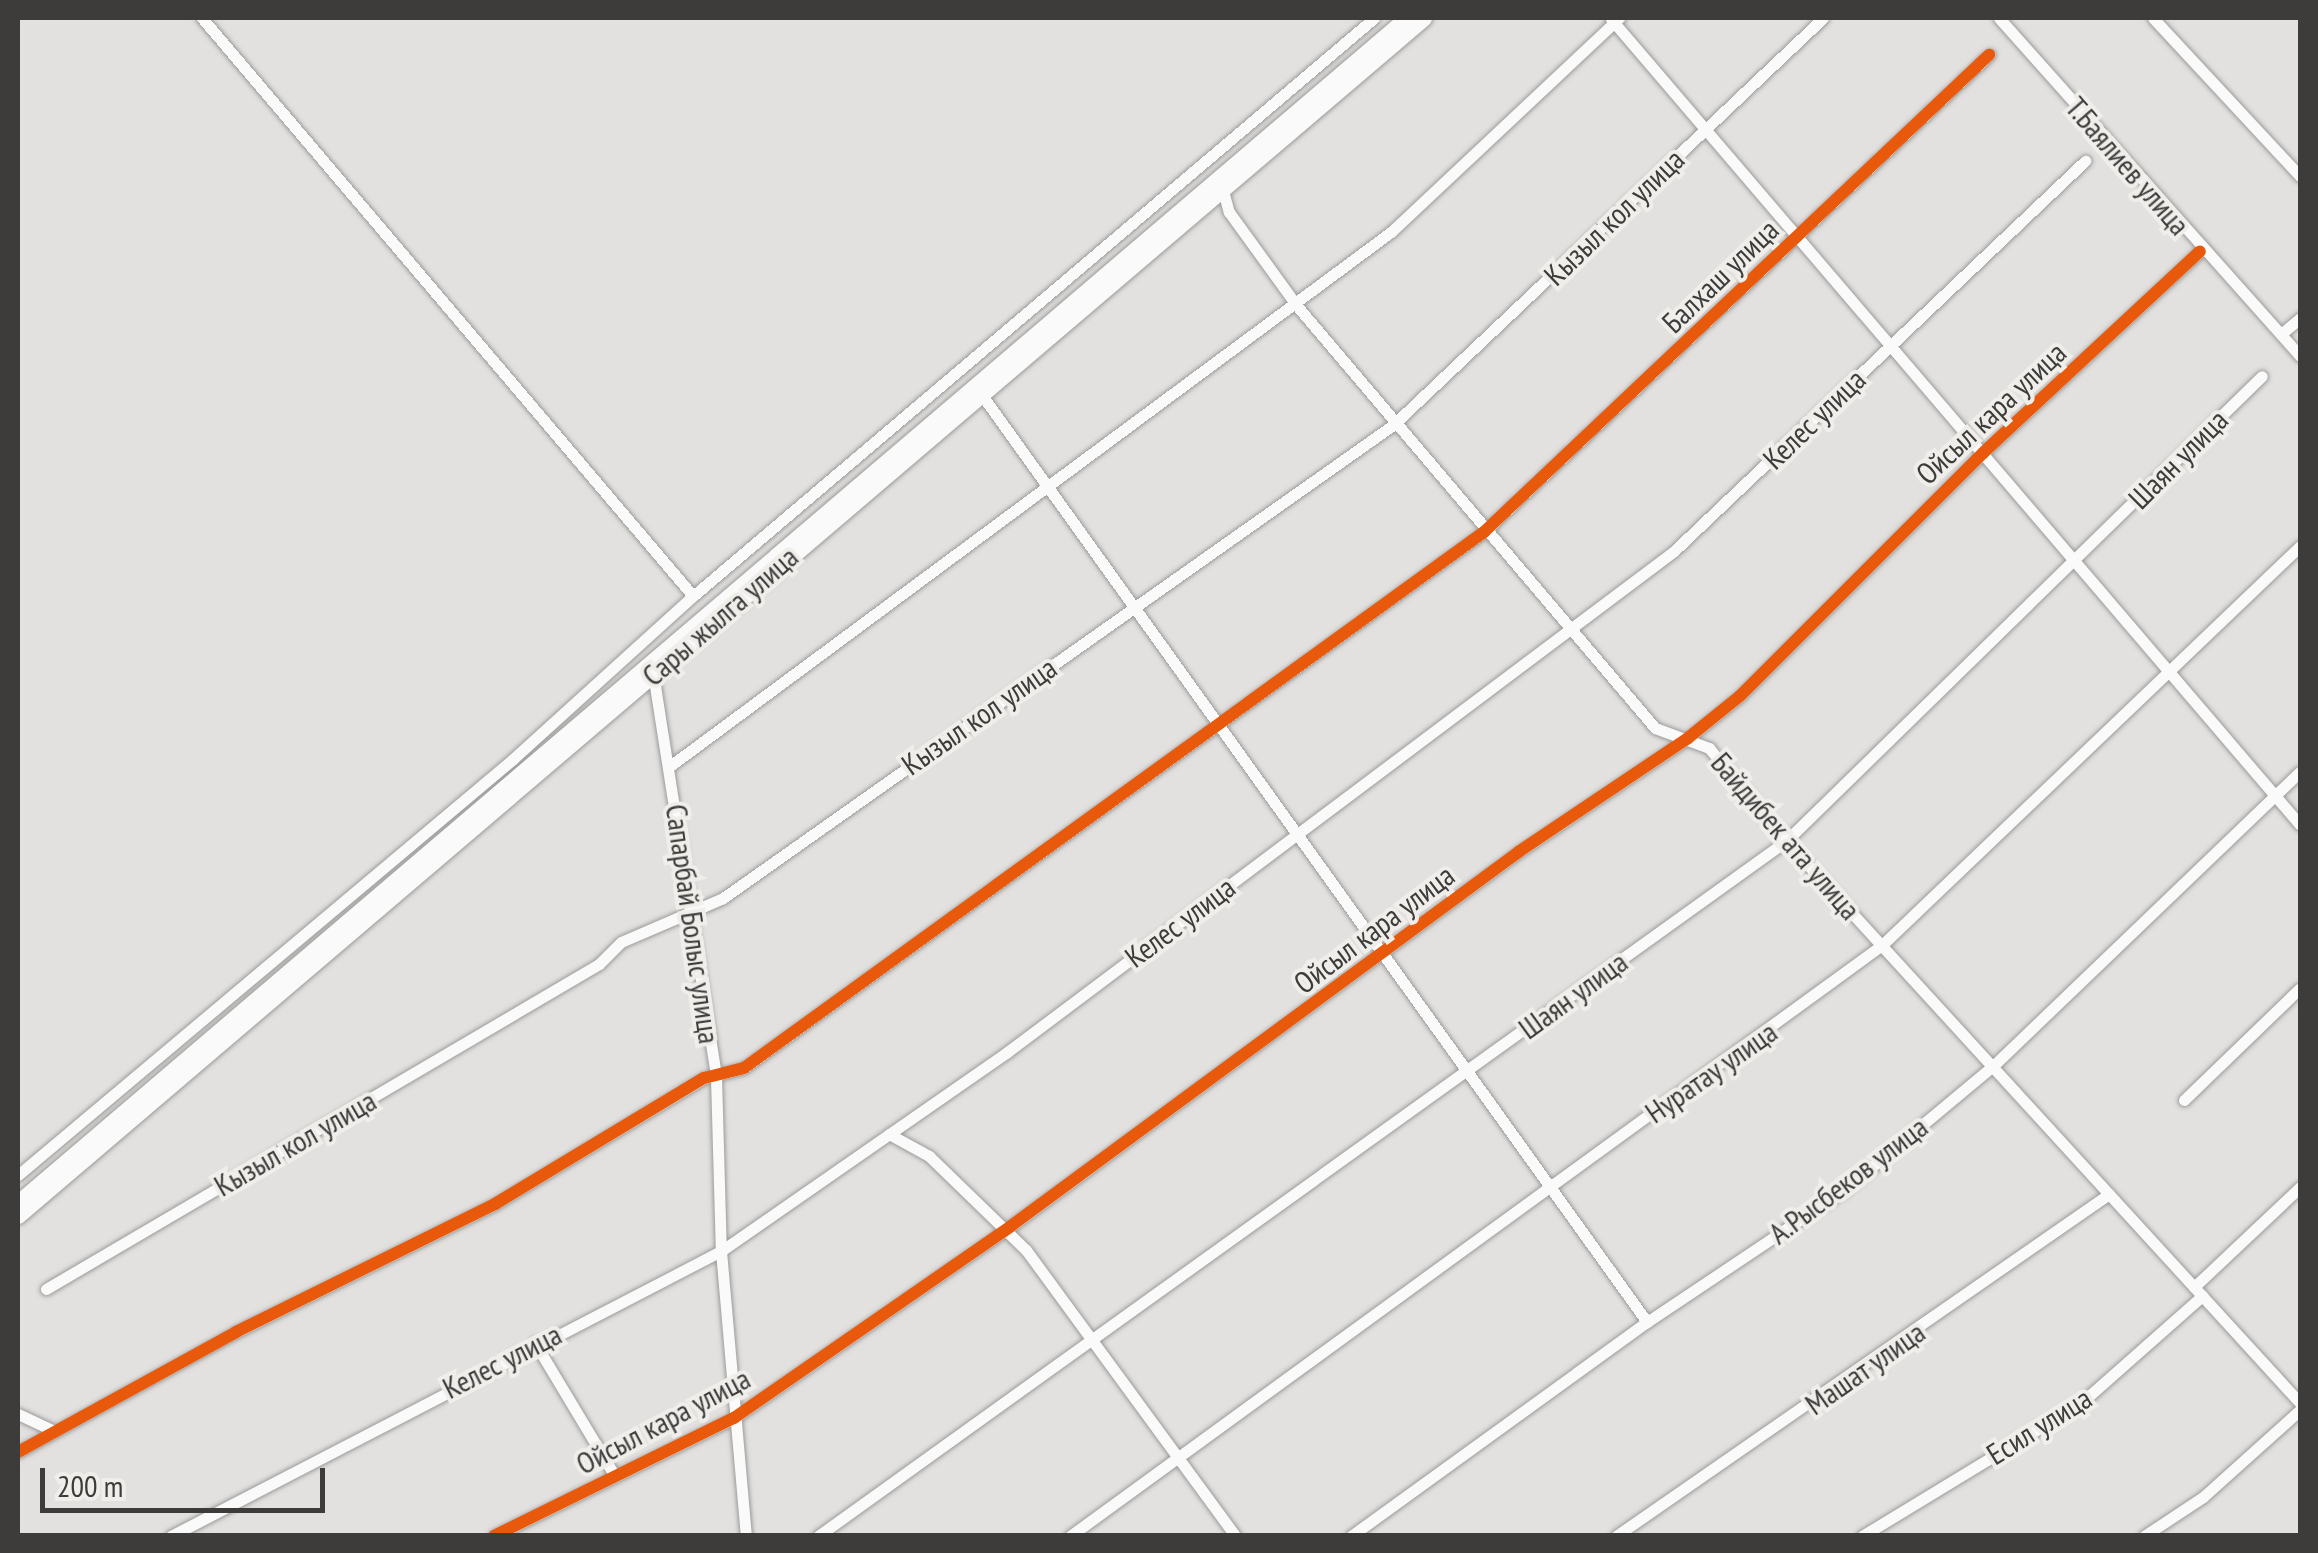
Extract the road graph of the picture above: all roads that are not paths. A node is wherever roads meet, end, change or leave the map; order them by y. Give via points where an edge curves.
1 (202, 18) edge
2 (1374, 18) edge
3 (1406, 18) edge
4 (1424, 18) edge
5 (1823, 18) edge
6 (1999, 18) edge
7 (2153, 18) edge
8 (1614, 19) edge
9 (1989, 55) dead end
10 (1705, 129) junction
11 (2085, 162) dead end
12 (2300, 176) edge
13 (1220, 181) junction
14 (1798, 234) junction
15 (2200, 251) junction
16 (1297, 306) junction
17 (2300, 318) edge
18 (2281, 334) junction
19 (1889, 346) junction
20 (2300, 356) edge
21 (2262, 376) dead end
22 (977, 389) junction
23 (1393, 425) junction
24 (1983, 453) junction
25 (1048, 488) junction
26 (1484, 532) junction
27 (2300, 546) edge
28 (2074, 562) junction
29 (693, 596) junction
30 (1134, 610) junction
31 (1575, 632) junction
32 (2171, 672) junction
33 (653, 673) junction
34 (1217, 725) junction
35 (1688, 738) junction
36 (670, 766) junction
37 (2300, 772) edge
38 (2276, 796) junction
39 (2300, 825) edge
40 (1296, 836) junction
41 (1786, 841) junction
42 (692, 913) junction
43 (1882, 945) junction
44 (1381, 956) junction
45 (2300, 988) edge
46 (1994, 1066) junction
47 (1465, 1074) junction
48 (716, 1076) junction
49 (2184, 1100) dead end
50 (889, 1134) junction
51 (18, 1174) edge
52 (1548, 1187) junction
53 (2300, 1187) edge
54 (2110, 1194) junction
55 (18, 1202) edge
56 (18, 1216) edge
57 (1005, 1230) junction
58 (721, 1251) junction
59 (46, 1289) dead end
60 (2198, 1291) junction
61 (1646, 1322) junction
62 (1096, 1339) junction
63 (535, 1343) junction
64 (2300, 1406) edge
65 (18, 1414) edge
66 (734, 1418) junction
67 (54, 1431) junction
68 (18, 1452) edge
69 (1179, 1455) junction
70 (616, 1476) junction
71 (171, 1536) edge
72 (494, 1536) edge
73 (746, 1536) edge
74 (818, 1536) edge
75 (1070, 1536) edge
76 (1234, 1536) edge
77 (1351, 1536) edge
78 (1616, 1536) edge
79 (1862, 1536) edge
80 (2144, 1536) edge

1 - 29 street
2 - 29 street
3 - 13 main road, Сары жылга улица
4 - 13 main road, Сары жылга улица
5 - 10 street, Кызыл кол улица
6 - 15 street, Т.Баялиев улица
7 - 12 street
8 - 10 street
8 - 16 street via 1392,232
9 - 14 street, Балхаш улица
10 - 14 street
10 - 23 street, Кызыл кол улица
11 - 19 street, Келес улица
13 - 16 street, Байдибек ата улица via 1229,212
13 - 22 main road, Сары жылга улица
14 - 19 street
14 - 26 street, Балхаш улица
15 - 18 street, Т.Баялиев улица
15 - 24 street, Ойсыл кара улица
16 - 23 street, Байдибек ата улица
16 - 25 street
17 - 18 street
18 - 20 street, Т.Баялиев улица
19 - 24 street
19 - 31 street, Келес улица via 1674,552
21 - 28 street, Шаян улица
22 - 25 street
22 - 33 main road, Сары жылга улица
22 - 55 main road, Сары жылга улица
23 - 26 street, Байдибек ата улица
23 - 30 street, Кызыл кол улица
24 - 28 street
24 - 35 street, Ойсыл кара улица via 1740,696
25 - 30 street
25 - 36 street
26 - 31 street, Байдибек ата улица
26 - 34 street, Балхаш улица
27 - 32 street, Нуратау улица
28 - 32 street
28 - 41 street, Шаян улица
29 - 51 street via 513,759
30 - 34 street
30 - 42 street, Кызыл кол улица
31 - 35 street, Байдибек ата улица via 1655,728
31 - 40 street, Келес улица
32 - 38 street
32 - 43 street, Нуратау улица
33 - 36 street, Сапарбай Болыс улица
33 - 56 main road, Сары жылга улица
34 - 40 street
34 - 48 street, Балхаш улица via 744,1068
35 - 41 street, Байдибек ата улица via 1709,748
35 - 44 street, Ойсыл кара улица via 1520,850
36 - 42 street, Сапарбай Болыс улица
37 - 38 street, А.Рысбеков улица
38 - 39 street
38 - 46 street, А.Рысбеков улица
40 - 44 street
40 - 50 street, Келес улица
41 - 43 street, Байдибек ата улица
41 - 47 street, Шаян улица
42 - 48 street, Сапарбай Болыс улица
42 - 59 street, Кызыл кол улица via 675,914 620,942 600,964
43 - 46 street, Байдибек ата улица
43 - 52 street, Нуратау улица
44 - 47 street
44 - 57 street, Ойсыл кара улица
45 - 49 street
46 - 54 street, Байдибек ата улица
46 - 61 street, А.Рысбеков улица via 1844,1190
47 - 52 street
47 - 62 street, Шаян улица
48 - 58 street, Сапарбай Болыс улица
48 - 67 street, Балхаш улица via 496,1204
50 - 57 street via 929,1156
50 - 58 street, Келес улица
52 - 61 street
52 - 69 street, Нуратау улица
53 - 60 street, Есил улица
54 - 60 street, Байдибек ата улица
54 - 78 street, Машат улица
57 - 62 street
57 - 66 street, Ойсыл кара улица
58 - 63 street, Келес улица
58 - 66 street, Сапарбай Болыс улица
60 - 64 street, Байдибек ата улица
60 - 79 street, Есил улица via 2081,1402
61 - 77 street, А.Рысбеков улица
62 - 69 street
62 - 74 street, Шаян улица
63 - 70 street
63 - 71 street, Келес улица
64 - 80 street via 2203,1497
65 - 67 street
66 - 70 street, Ойсыл кара улица
66 - 73 street, Сапарбай Болыс улица
67 - 68 street, Балхаш улица
69 - 75 street, Нуратау улица
69 - 76 street
70 - 72 street, Ойсыл кара улица

